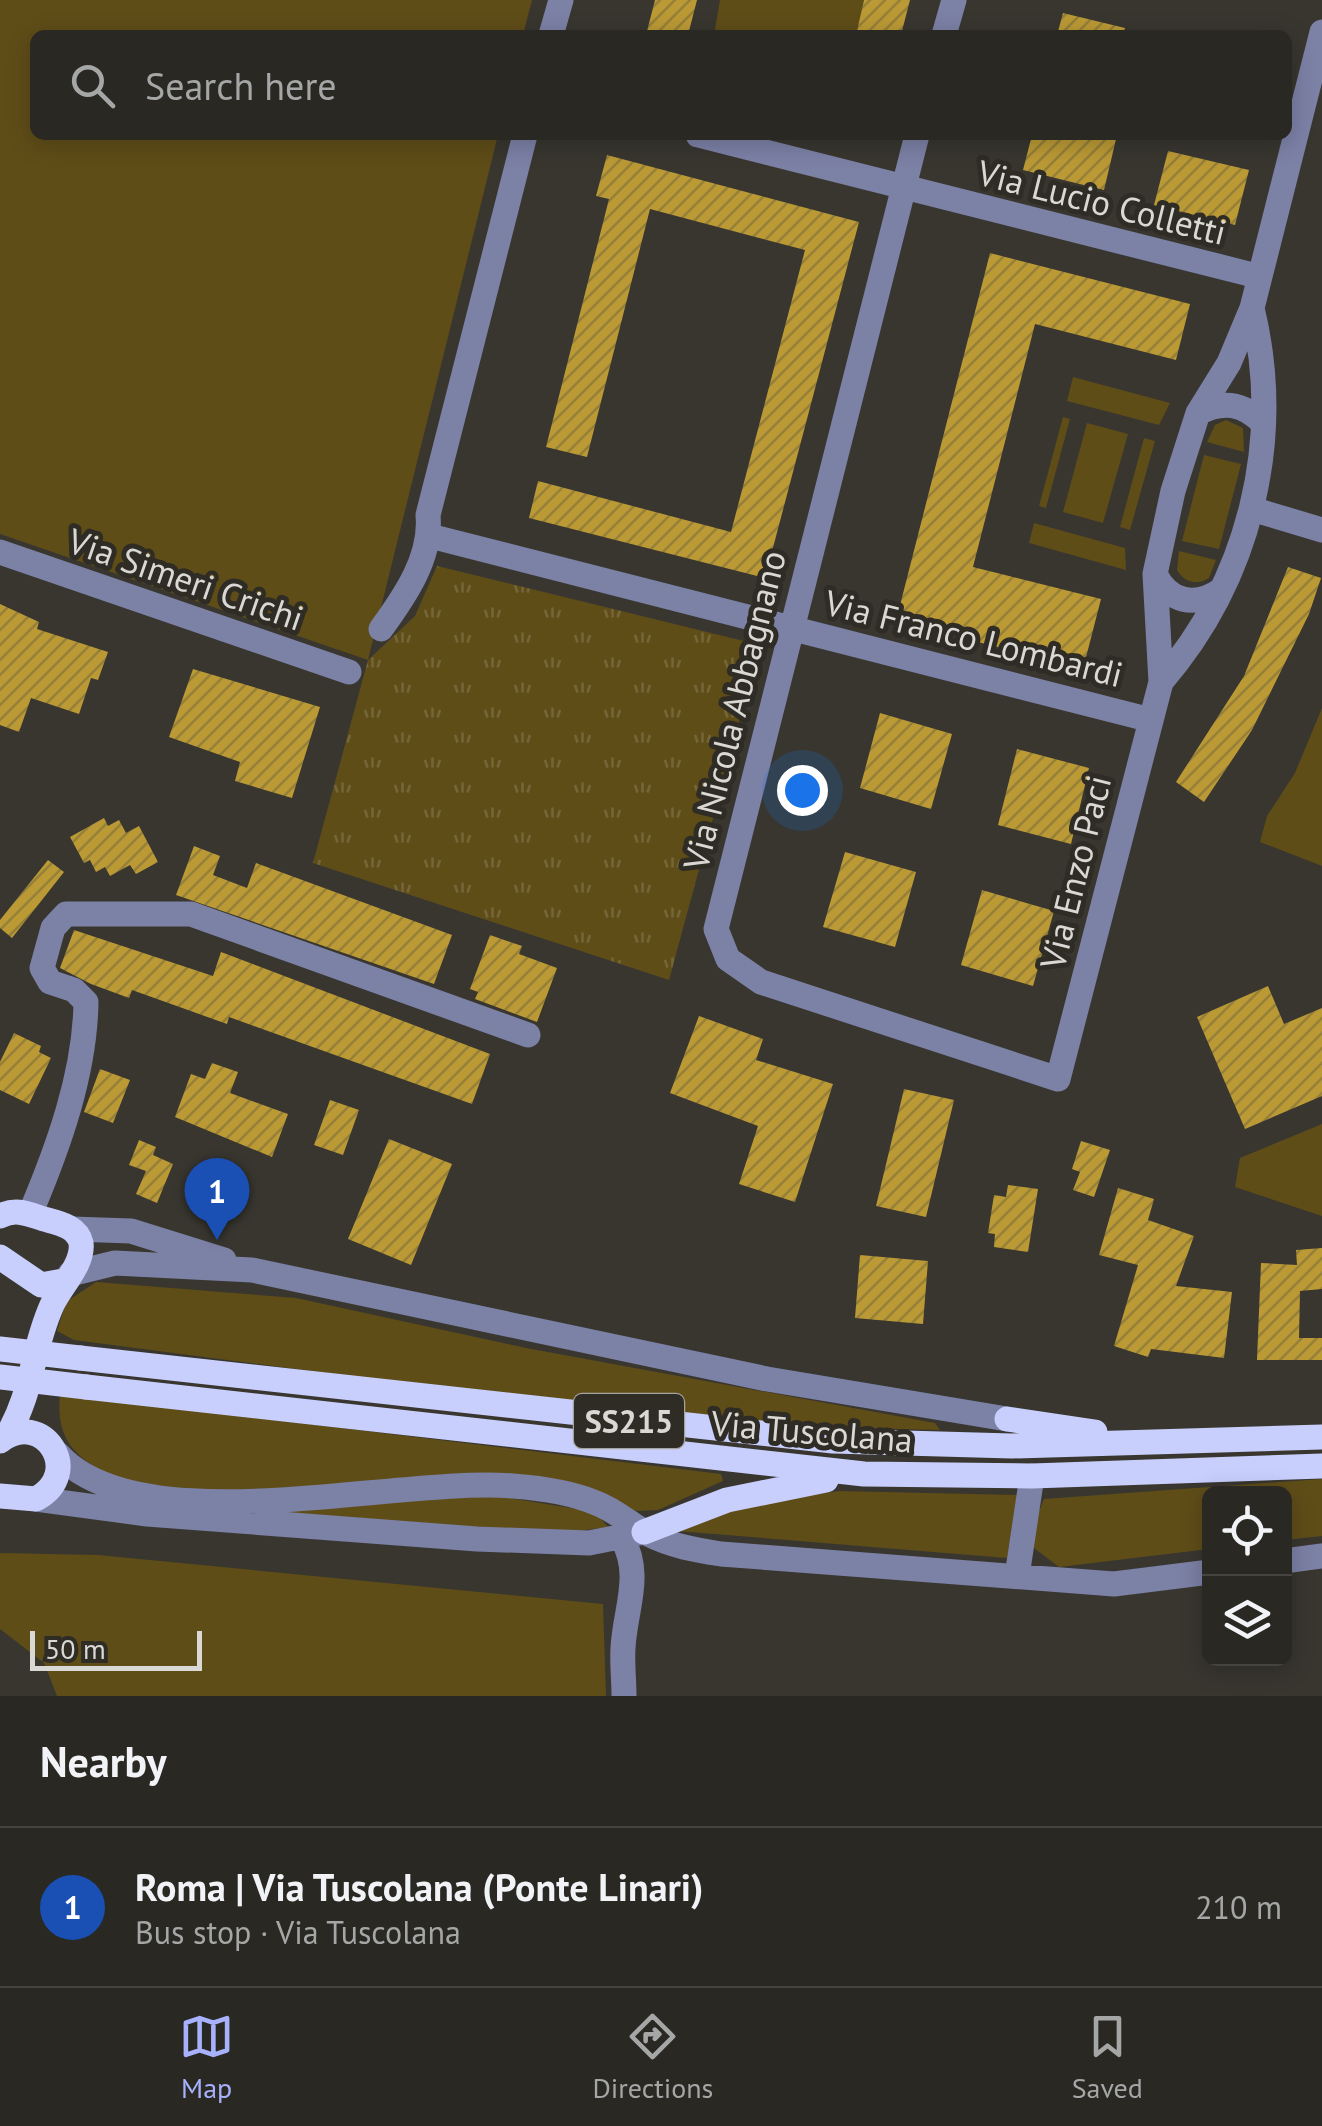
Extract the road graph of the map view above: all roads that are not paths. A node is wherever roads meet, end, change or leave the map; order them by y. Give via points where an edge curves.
1 (561, 0) edge
2 (954, 0) edge
3 (553, 30) edge
4 (945, 30) edge
5 (1322, 32) edge
6 (524, 140) edge
7 (717, 140) edge
8 (917, 140) edge
9 (903, 188) junction
10 (1257, 276) junction
11 (1252, 308) junction
12 (1198, 413) junction
13 (1263, 423) junction
14 (1255, 510) junction
15 (1322, 530) edge
16 (430, 536) junction
17 (0, 552) edge
18 (1155, 574) junction
19 (1221, 590) junction
20 (790, 628) junction
21 (381, 629) dead end
22 (349, 672) dead end
23 (1161, 682) junction
24 (1151, 720) junction
25 (528, 1036) dead end
26 (1058, 1079) joint
27 (12, 1209) edge
28 (72, 1230) junction
29 (6, 1262) edge
30 (252, 1270) junction
31 (66, 1277) junction
32 (38, 1337) junction
33 (0, 1349) edge
34 (0, 1377) edge
35 (32, 1379) junction
36 (1008, 1419) joint
37 (1322, 1438) edge
38 (4, 1439) edge
39 (1180, 1442) junction
40 (54, 1448) junction
41 (1322, 1466) edge
42 (864, 1474) junction
43 (1032, 1476) junction
44 (12, 1496) edge
45 (633, 1535) junction
46 (1322, 1556) edge
47 (1292, 1560) edge
48 (1202, 1573) edge
49 (1017, 1576) junction
50 (624, 1696) edge

1 - 3 street
2 - 4 street
5 - 10 street, Via Enzo Paci
6 - 16 street via 428,515
7 - 9 street, Via Lucio Colletti
8 - 9 street, Via Nicola Abbagnano
9 - 10 street, Via Lucio Colletti
9 - 20 street, Via Nicola Abbagnano
10 - 11 street, Via Enzo Paci
11 - 12 street, Via Enzo Paci
11 - 13 street, Via Enzo Paci via 1266,364
12 - 13 street via 1240,406
12 - 18 street, Via Enzo Paci via 1172,490
13 - 14 street, Via Enzo Paci
14 - 15 street
14 - 19 street, Via Enzo Paci
16 - 20 street, Via Franco Lombardi
16 - 21 street via 406,594
17 - 22 street, Via Simeri Crichi
18 - 19 street via 1183,600
18 - 23 street, Via Enzo Paci
19 - 23 street, Via Enzo Paci via 1188,650
20 - 24 street, Via Franco Lombardi
20 - 26 street, Via Nicola Abbagnano via 716,929 728,960 761,982
23 - 24 street, Via Enzo Paci
24 - 26 street, Via Enzo Paci
25 - 27 street via 191,914 66,914 53,928 42,968 50,982 86,1002 86,1028 65,1120
27 - 28 main road
28 - 30 street, Via Tuscolana via 154,1236
28 - 31 main road via 80,1257
29 - 31 main road via 40,1286
29 - 32 main road
30 - 31 street, Via Tuscolana via 115,1264
30 - 36 street, Via Tuscolana via 767,1379
31 - 32 main road
32 - 35 main road
33 - 39 main road, Via Tuscolana / SS215, bridge via 790,1438 992,1446
34 - 42 main road, Via Tuscolana / SS215, bridge
35 - 38 main road
35 - 40 main road
36 - 39 main road
37 - 39 main road, Via Tuscolana / SS215
38 - 40 main road via 25,1431
40 - 44 main road via 60,1465 54,1486
40 - 45 street via 98,1481 170,1498 258,1500 506,1485 585,1499
41 - 43 main road, Via Tuscolana / SS215
42 - 43 main road, Via Tuscolana / SS215
42 - 45 main road via 728,1500
43 - 49 street
44 - 45 street via 147,1514 464,1538 578,1543
45 - 49 street via 722,1554
45 - 50 street
46 - 47 street
48 - 49 street via 1114,1584

